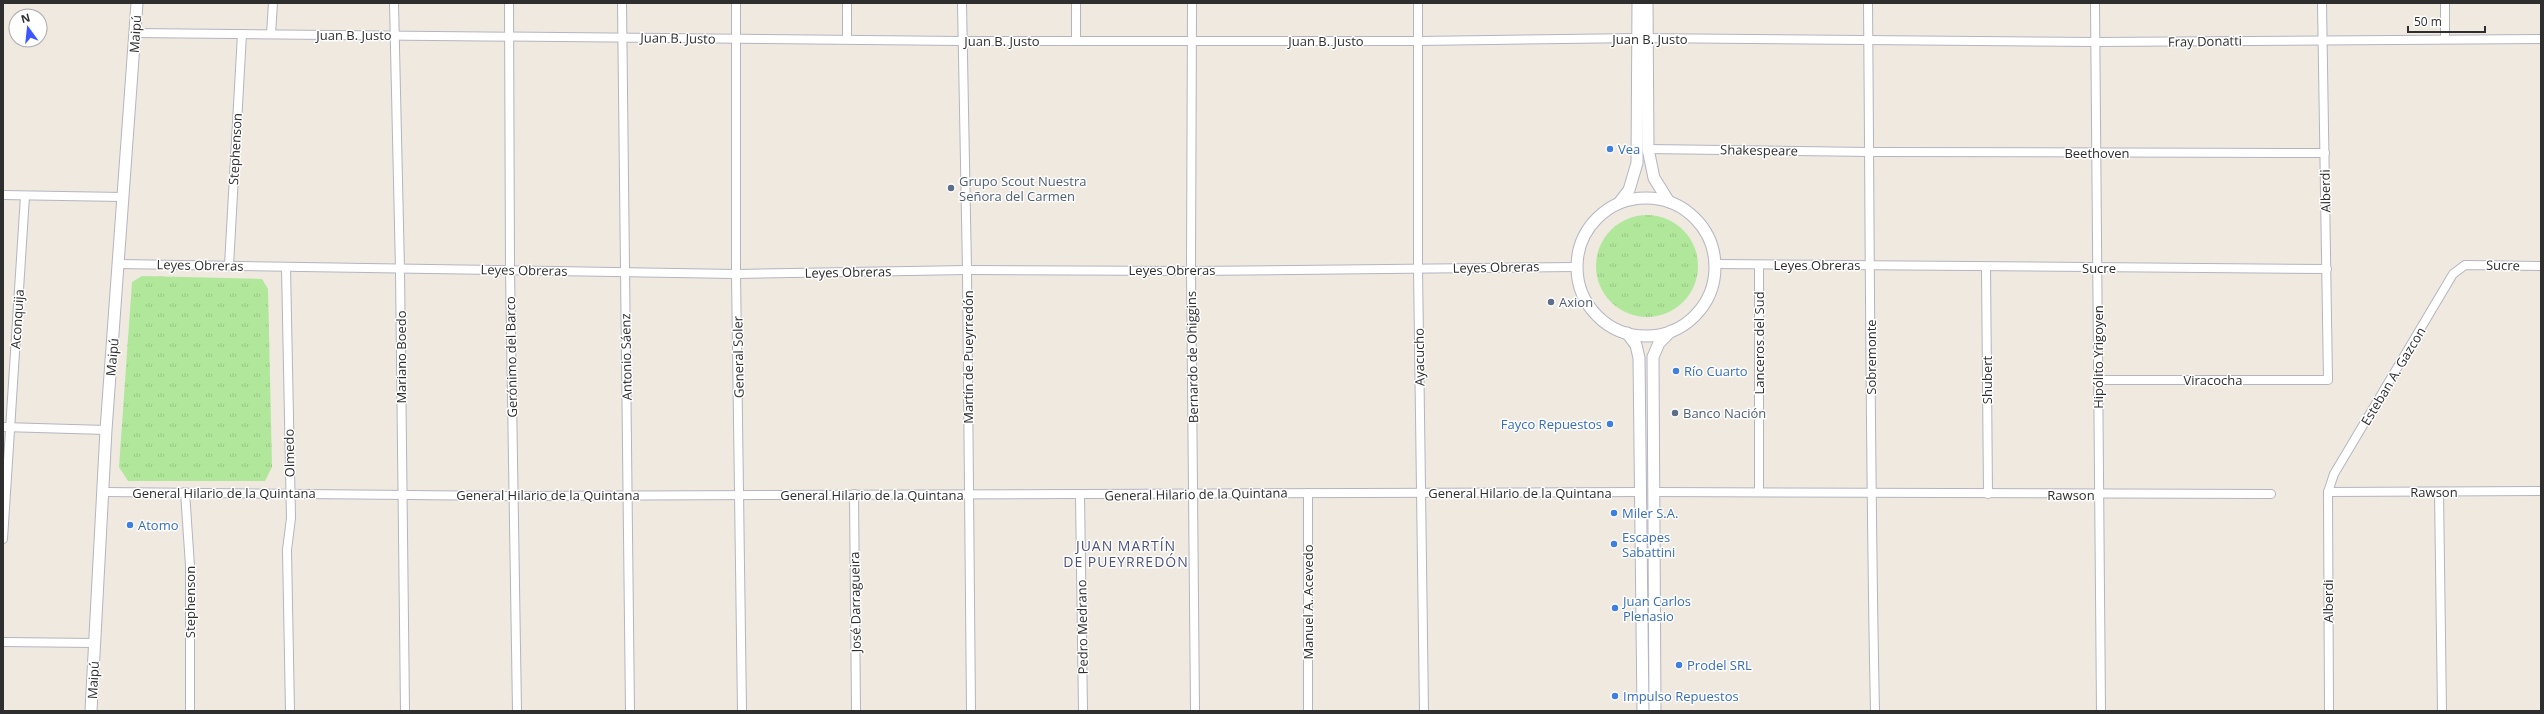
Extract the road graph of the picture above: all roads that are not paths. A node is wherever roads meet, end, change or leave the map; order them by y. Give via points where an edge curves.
1 (137, 3) edge
2 (273, 3) edge
3 (394, 3) edge
4 (509, 3) edge
5 (622, 3) edge
6 (736, 3) edge
7 (847, 3) edge
8 (962, 3) edge
9 (1076, 3) edge
10 (1192, 3) edge
11 (1418, 3) edge
12 (1638, 3) edge
13 (1647, 3) edge
14 (1868, 3) edge
15 (2096, 3) edge
16 (2322, 3) edge
17 (2445, 3) edge
18 (135, 33) junction
19 (242, 34) junction
20 (271, 34) junction
21 (394, 35) junction
22 (509, 37) junction
23 (622, 38) junction
24 (1643, 38) junction
25 (736, 39) junction
26 (847, 39) junction
27 (2445, 39) junction
28 (2541, 39) edge
29 (1076, 40) junction
30 (2323, 40) junction
31 (962, 41) junction
32 (1418, 41) junction
33 (1868, 41) junction
34 (1192, 42) junction
35 (2096, 42) junction
36 (1648, 149) junction
37 (1870, 152) junction
38 (2097, 153) junction
39 (2325, 153) junction
40 (3, 195) edge
41 (25, 196) junction
42 (122, 197) junction
43 (1669, 202) junction
44 (1619, 203) junction
45 (119, 264) junction
46 (1715, 264) junction
47 (229, 265) junction
48 (1759, 265) junction
49 (1871, 265) junction
50 (2465, 265) joint
51 (2541, 266) edge
52 (286, 267) junction
53 (1576, 267) junction
54 (1986, 267) junction
55 (1418, 268) junction
56 (2099, 268) junction
57 (2327, 269) junction
58 (400, 270) junction
59 (510, 270) junction
60 (968, 270) junction
61 (1190, 271) junction
62 (625, 272) junction
63 (736, 274) junction
64 (1671, 331) junction
65 (1627, 333) junction
66 (2098, 380) junction
67 (2328, 380) joint
68 (7, 427) edge
69 (106, 430) junction
70 (2541, 491) edge
71 (104, 492) junction
72 (185, 492) junction
73 (1640, 492) junction
74 (1654, 492) junction
75 (1759, 492) junction
76 (2328, 492) junction
77 (2439, 492) junction
78 (1308, 493) junction
79 (1870, 493) junction
80 (289, 494) junction
81 (402, 494) junction
82 (854, 494) junction
83 (1193, 494) junction
84 (1422, 494) junction
85 (1988, 494) junction
86 (2271, 494) dead end
87 (968, 495) junction
88 (1080, 495) junction
89 (2098, 495) junction
90 (514, 496) junction
91 (628, 496) junction
92 (740, 496) junction
93 (3, 539) edge
94 (3, 642) edge
95 (95, 644) junction
96 (91, 711) edge
97 (190, 711) edge
98 (290, 711) edge
99 (404, 711) edge
100 (517, 711) edge
101 (630, 711) edge
102 (742, 711) edge
103 (856, 711) edge
104 (971, 711) edge
105 (1083, 711) edge
106 (1195, 711) edge
107 (1308, 711) edge
108 (1424, 711) edge
109 (1643, 711) edge
110 (1655, 711) edge
111 (1875, 711) edge
112 (2101, 711) edge
113 (2329, 711) edge
114 (2442, 711) edge

1 - 18 main road, Maipú
2 - 20 street
3 - 21 street, Mariano Boedo
4 - 22 street, Gerónimo del Barco
5 - 23 street, Antonio Sáenz
6 - 25 street, General Soler
7 - 26 street
8 - 31 street, Martín de Pueyrredón
9 - 29 street
10 - 34 street, Bernardo de Ohiggins
11 - 32 street, Ayacucho
12 - 24 main road
13 - 24 main road
14 - 33 street, Sobremonte
15 - 35 street, Hipólito Yrigoyen
16 - 30 street, Alberdi
17 - 27 street
18 - 19 street, Juan B. Justo
18 - 42 main road, Maipú
19 - 20 street, Juan B. Justo
19 - 47 street, Stephenson
20 - 21 street, Juan B. Justo
21 - 22 street, Juan B. Justo
21 - 58 street, Mariano Boedo
22 - 23 street, Juan B. Justo
22 - 59 street, Gerónimo del Barco
23 - 25 street, Juan B. Justo
23 - 62 street, Antonio Sáenz
24 - 32 street, Juan B. Justo
24 - 33 street, Juan B. Justo
24 - 36 main road
24 - 44 main road via 1637,163 1629,190
25 - 26 street, Juan B. Justo
25 - 63 street, General Soler
26 - 31 street, Juan B. Justo
27 - 28 street, Fray Donatti
27 - 30 street, Fray Donatti
29 - 31 street, Juan B. Justo
29 - 34 street, Juan B. Justo
30 - 35 street, Fray Donatti
30 - 39 street, Alberdi
31 - 60 street, Martín de Pueyrredón
32 - 34 street, Juan B. Justo
32 - 55 street, Ayacucho
33 - 35 street, Fray Donatti
33 - 37 street, Sobremonte
34 - 61 street, Bernardo de Ohiggins
35 - 38 street, Hipólito Yrigoyen
36 - 37 street, Shakespeare
36 - 43 main road via 1654,178
37 - 38 street, Beethoven
37 - 49 street, Sobremonte
38 - 39 street, Beethoven
38 - 56 street, Hipólito Yrigoyen
39 - 57 street, Alberdi
40 - 41 street
41 - 42 street
41 - 68 street, Aconquija
42 - 45 main road, Maipú
43 - 44 main road via 1653,198 1636,198
43 - 46 main road via 1687,212 1702,226 1711,244
44 - 53 main road via 1602,213 1588,228 1580,247
45 - 47 street, Leyes Obreras
45 - 69 main road, Maipú
46 - 48 street, Leyes Obreras
46 - 64 main road via 1712,285 1704,304 1690,320
47 - 52 street, Leyes Obreras
48 - 49 street, Leyes Obreras
48 - 75 street, Lanceros del Sud
49 - 54 street, Sucre
49 - 79 street, Sobremonte
50 - 51 street, Sucre
50 - 76 street, Esteban A. Gazcon via 2453,274 2334,474
52 - 58 street, Leyes Obreras
52 - 80 street, Olmedo
53 - 55 street, Leyes Obreras
53 - 65 main road via 1580,289 1590,308 1606,324
54 - 56 street, Sucre
54 - 85 street, Shubert
55 - 61 street, Leyes Obreras
55 - 84 street, Ayacucho
56 - 57 street, Sucre
56 - 66 street, Hipólito Yrigoyen
57 - 67 street, Alberdi
58 - 59 street, Leyes Obreras
58 - 81 street, Mariano Boedo
59 - 62 street, Leyes Obreras
59 - 90 street, Gerónimo del Barco
60 - 61 street, Leyes Obreras
60 - 63 street, Leyes Obreras
60 - 87 street, Martín de Pueyrredón
61 - 83 street, Bernardo de Ohiggins
62 - 63 street, Leyes Obreras
62 - 91 street, Antonio Sáenz
63 - 92 street, General Soler
64 - 65 main road via 1649,336
64 - 74 main road via 1659,344 1653,357
65 - 73 main road via 1636,345 1639,358
66 - 67 street, Viracocha
66 - 89 street, Hipólito Yrigoyen
68 - 69 street
68 - 93 street, Aconquija
69 - 71 main road, Maipú
70 - 77 street, Rawson
71 - 72 street, General Hilario de la Quintana
71 - 95 main road, Maipú
72 - 80 street, General Hilario de la Quintana
72 - 97 street, Stephenson via 190,566
73 - 84 street, General Hilario de la Quintana
73 - 109 main road
74 - 75 street
74 - 110 main road
75 - 79 street
76 - 77 street, Rawson
76 - 113 street, Alberdi
77 - 114 street
78 - 83 street, General Hilario de la Quintana
78 - 84 street, General Hilario de la Quintana
78 - 107 street, Manuel A. Acevedo
79 - 85 street, Rawson
79 - 111 street, Sobremonte
80 - 81 street, General Hilario de la Quintana
80 - 98 street, Olmedo via 291,518 287,550
81 - 90 street, General Hilario de la Quintana
81 - 99 street, Mariano Boedo
82 - 87 street, General Hilario de la Quintana
82 - 92 street, General Hilario de la Quintana
82 - 103 street, José Darragueira
83 - 88 street, General Hilario de la Quintana
83 - 106 street, Bernardo de Ohiggins
84 - 108 street, Ayacucho
85 - 89 street, Rawson
86 - 89 street, Rawson
87 - 88 street, General Hilario de la Quintana
87 - 104 street, Martín de Pueyrredón
88 - 105 street, Pedro Medrano
89 - 112 street, Hipólito Yrigoyen
90 - 91 street, General Hilario de la Quintana
90 - 100 street, Gerónimo del Barco
91 - 92 street, General Hilario de la Quintana
91 - 101 street, Antonio Sáenz
92 - 102 street, General Soler
94 - 95 street
95 - 96 main road, Maipú

